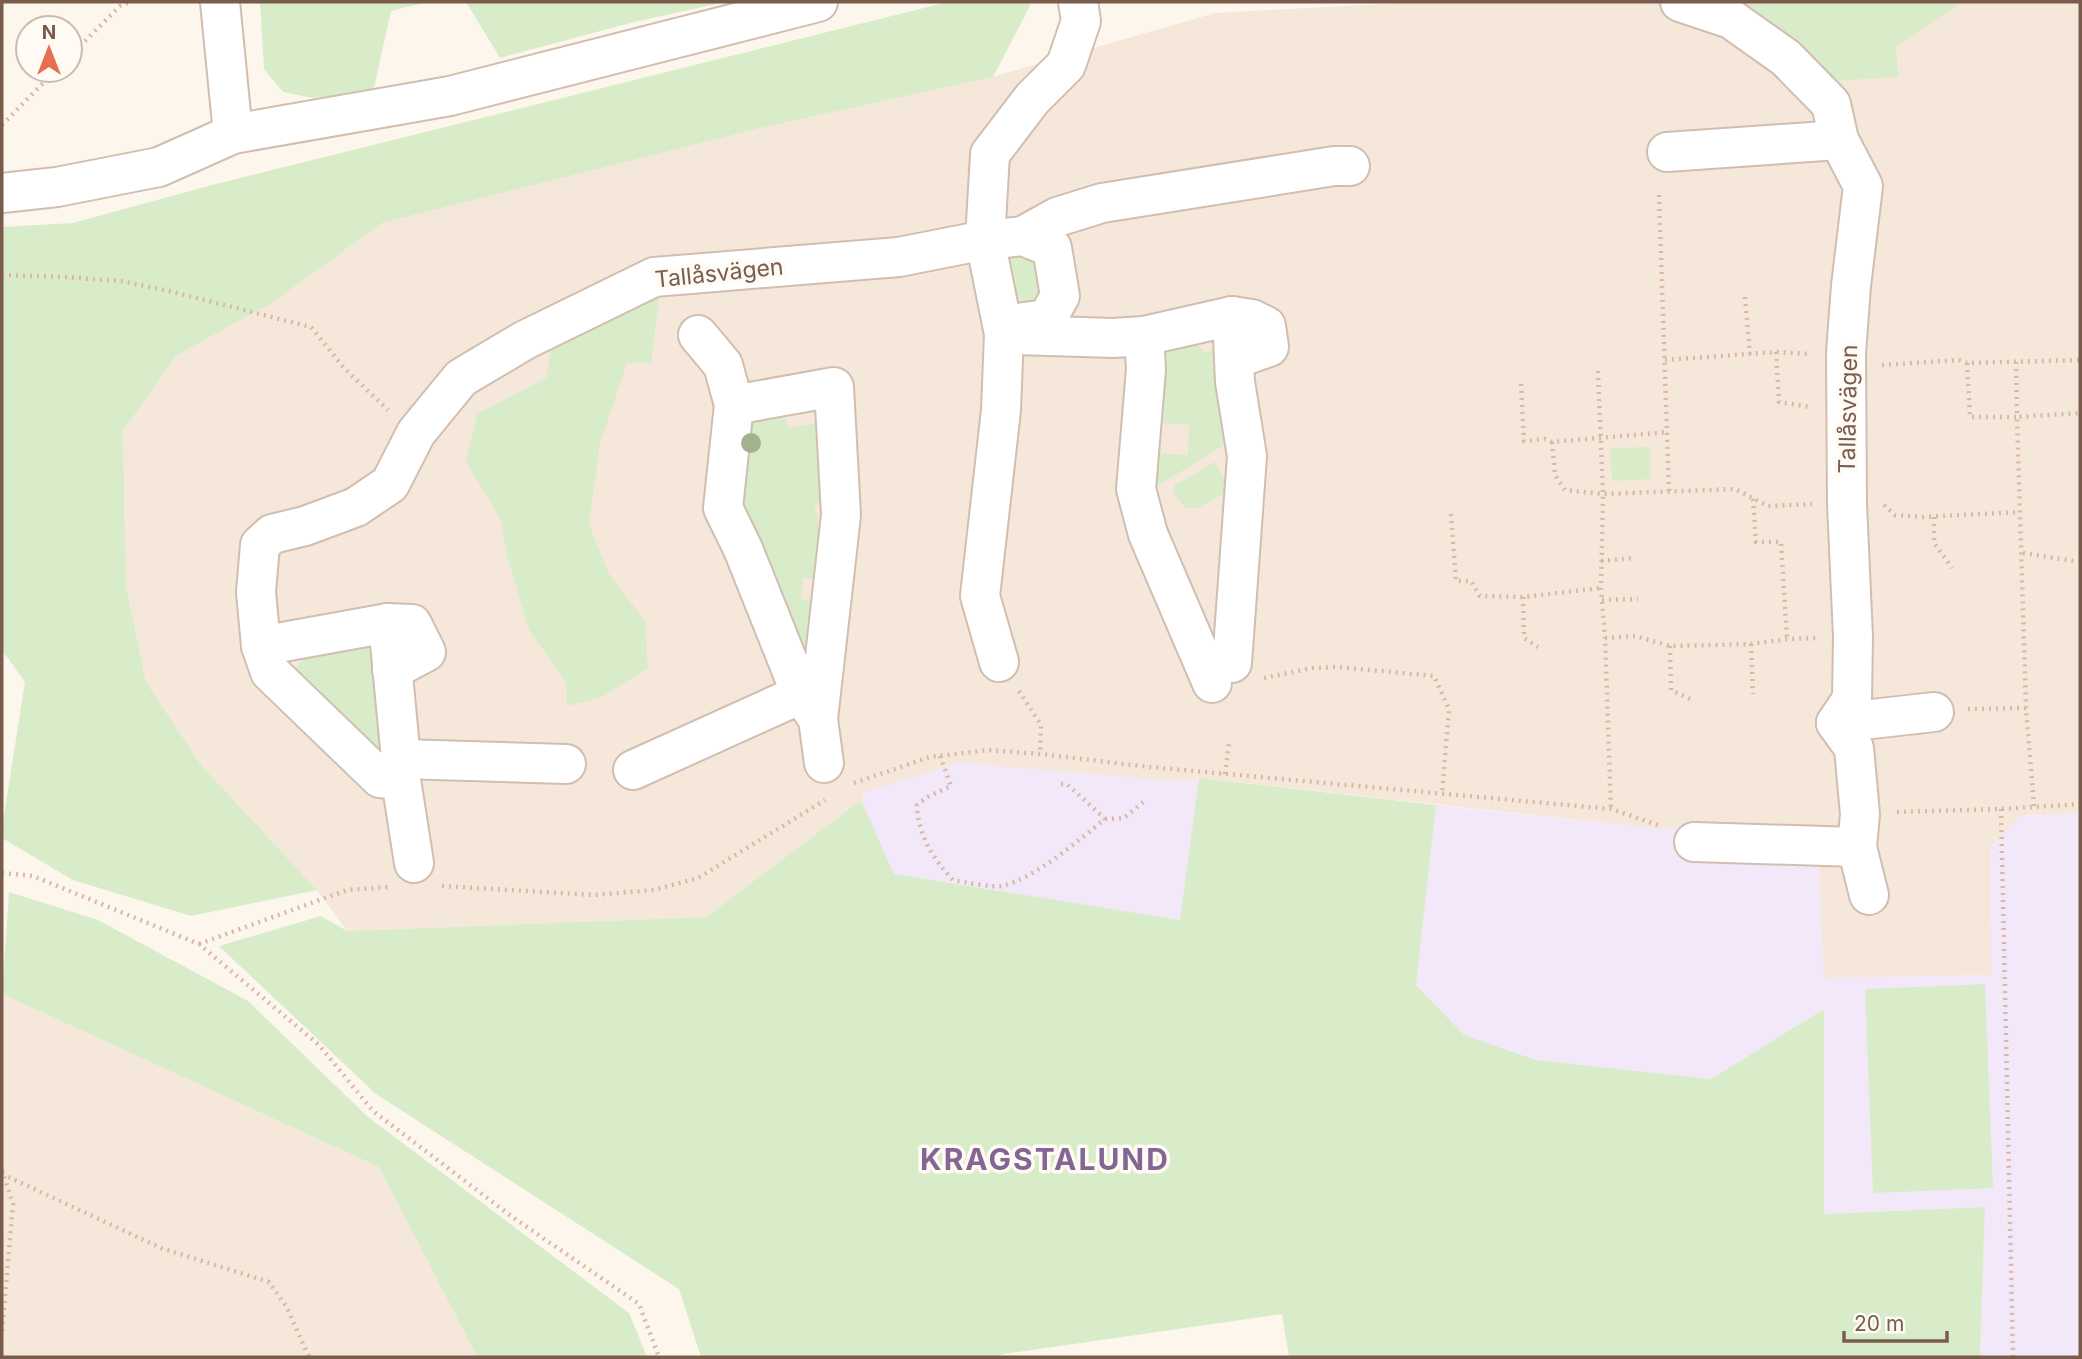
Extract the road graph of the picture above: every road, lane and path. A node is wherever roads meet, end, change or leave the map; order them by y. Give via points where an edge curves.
1 (130, 2) edge
2 (220, 2) edge
3 (818, 2) edge
4 (1078, 2) edge
5 (1680, 2) edge
6 (84, 42) edge
7 (42, 84) edge
8 (2, 125) edge
9 (233, 134) junction
10 (1839, 140) junction
11 (1667, 152) dead end
12 (1350, 166) dead end
13 (2, 193) edge
14 (1659, 195) dead end
15 (1023, 236) junction
16 (985, 240) junction
17 (2, 275) edge
18 (1745, 298) dead end
19 (1003, 330) junction
20 (698, 335) dead end
21 (1144, 336) junction
22 (1776, 352) junction
23 (1750, 355) junction
24 (1863, 359) junction
25 (2080, 359) edge
26 (1665, 360) junction
27 (2016, 362) junction
28 (1967, 363) junction
29 (1598, 371) dead end
30 (1521, 384) dead end
31 (734, 405) junction
32 (1816, 407) dead end
33 (2080, 413) edge
34 (2017, 417) junction
35 (1668, 432) junction
36 (416, 433) junction
37 (1601, 436) junction
38 (1552, 442) junction
39 (1669, 492) junction
40 (1603, 494) junction
41 (1753, 499) junction
42 (1847, 504) junction
43 (2019, 512) junction
44 (1451, 514) dead end
45 (1934, 517) junction
46 (2023, 553) junction
47 (1634, 558) dead end
48 (1601, 561) junction
49 (2080, 562) edge
50 (1952, 568) dead end
51 (1601, 588) junction
52 (1523, 597) junction
53 (1638, 599) dead end
54 (1602, 600) junction
55 (1853, 637) junction
56 (1605, 638) junction
57 (1787, 639) junction
58 (1751, 644) junction
59 (261, 646) junction
60 (1538, 646) dead end
61 (1670, 646) junction
62 (999, 662) joint
63 (1234, 675) junction
64 (1753, 694) dead end
65 (1692, 700) dead end
66 (809, 706) junction
67 (2026, 708) junction
68 (1934, 712) joint
69 (1836, 723) junction
70 (1229, 743) dead end
71 (1040, 754) junction
72 (940, 756) junction
73 (566, 764) dead end
74 (401, 769) junction
75 (633, 770) dead end
76 (1226, 774) junction
77 (834, 783) junction
78 (1059, 784) dead end
79 (1441, 794) junction
80 (1147, 799) dead end
81 (2080, 803) edge
82 (2034, 806) junction
83 (1611, 809) junction
84 (2001, 809) junction
85 (1105, 819) junction
86 (1858, 830) junction
87 (1678, 834) joint
88 (2, 873) edge
89 (418, 878) junction
90 (1869, 895) dead end
91 (199, 944) junction
92 (2, 1173) edge
93 (2, 1332) edge
94 (309, 1357) edge
95 (659, 1357) edge
96 (2013, 1357) edge

1 - 6 path via 120,6
2 - 9 street
3 - 9 street via 450,96
4 - 16 street via 1081,21 1066,65 1032,99 990,154
5 - 10 street, Tallåsvägen via 1731,19 1786,58 1831,104
7 - 8 path
9 - 13 street via 159,167
10 - 11 street
10 - 24 street, Tallåsvägen via 1863,186 1850,286
12 - 15 street via 1102,203 1057,217
14 - 26 path
15 - 16 street, Tallåsvägen
15 - 19 street via 1052,248 1060,296 1046,319
16 - 19 street
16 - 36 street, Tallåsvägen via 899,257 654,277 525,340 461,378
17 - 36 path via 121,281 311,327 344,368
18 - 23 path
19 - 21 street
19 - 62 street via 1001,410 980,596
20 - 31 street via 723,365
21 - 63 street via 1146,369 1136,489 1149,534
21 - 63 street via 1232,316 1247,456
22 - 23 path
22 - 24 path
22 - 32 path via 1779,402
23 - 26 path
24 - 28 path
24 - 42 street, Tallåsvägen
25 - 27 path
26 - 35 path
27 - 28 path
27 - 34 path
28 - 34 path via 1970,417
29 - 37 path
30 - 38 path via 1524,442
31 - 66 street via 723,508
31 - 66 street via 834,387 841,515
33 - 34 path
34 - 43 path
35 - 37 path
35 - 39 path
36 - 59 street, Tallåsvägen via 390,484 356,507 272,534 260,545 256,592
37 - 38 path
37 - 40 path
38 - 40 path via 1555,475 1565,490
39 - 40 path
39 - 41 path via 1735,489
40 - 48 path
41 - 42 path via 1768,506
41 - 57 path via 1756,542 1781,542
42 - 45 path via 1884,505 1895,515
42 - 55 street, Tallåsvägen
43 - 45 path
43 - 46 path
44 - 52 path via 1456,581 1471,581 1480,596
45 - 50 path via 1934,543
46 - 49 path
46 - 67 path
47 - 48 path
48 - 51 path
51 - 52 path
51 - 54 path
52 - 60 path via 1524,638
53 - 54 path
54 - 56 path
55 - 57 path
55 - 69 street, Tallåsvägen via 1852,699
56 - 61 path via 1635,636
56 - 83 path
57 - 58 path
58 - 61 path
58 - 64 path
59 - 74 street, Tallåsvägen via 270,672 380,778
59 - 74 street via 388,623
61 - 65 path via 1671,690
62 - 71 path via 1041,725
63 - 79 path via 1338,667 1434,677 1449,709
66 - 75 street
66 - 77 street
67 - 68 path
67 - 82 path
68 - 69 street
69 - 86 street via 1854,748
70 - 76 path
71 - 72 path via 989,750
71 - 76 path
72 - 77 path via 853,783
72 - 85 path via 951,786 917,805 917,821 928,848 953,880 1001,887 1062,853
73 - 74 street, Tallåsvägen
74 - 89 street
76 - 79 path
77 - 89 path via 698,878 654,890 594,895
78 - 85 path via 1067,784
79 - 83 path
80 - 85 path via 1124,818
81 - 82 path
82 - 84 path
83 - 87 path
84 - 86 path
84 - 96 path
86 - 87 street
86 - 90 street
88 - 91 path via 33,876
89 - 91 path via 346,890
91 - 95 path via 319,1045 373,1111 510,1216 639,1304
92 - 93 path via 13,1203
92 - 94 path via 161,1248 269,1282 286,1306

